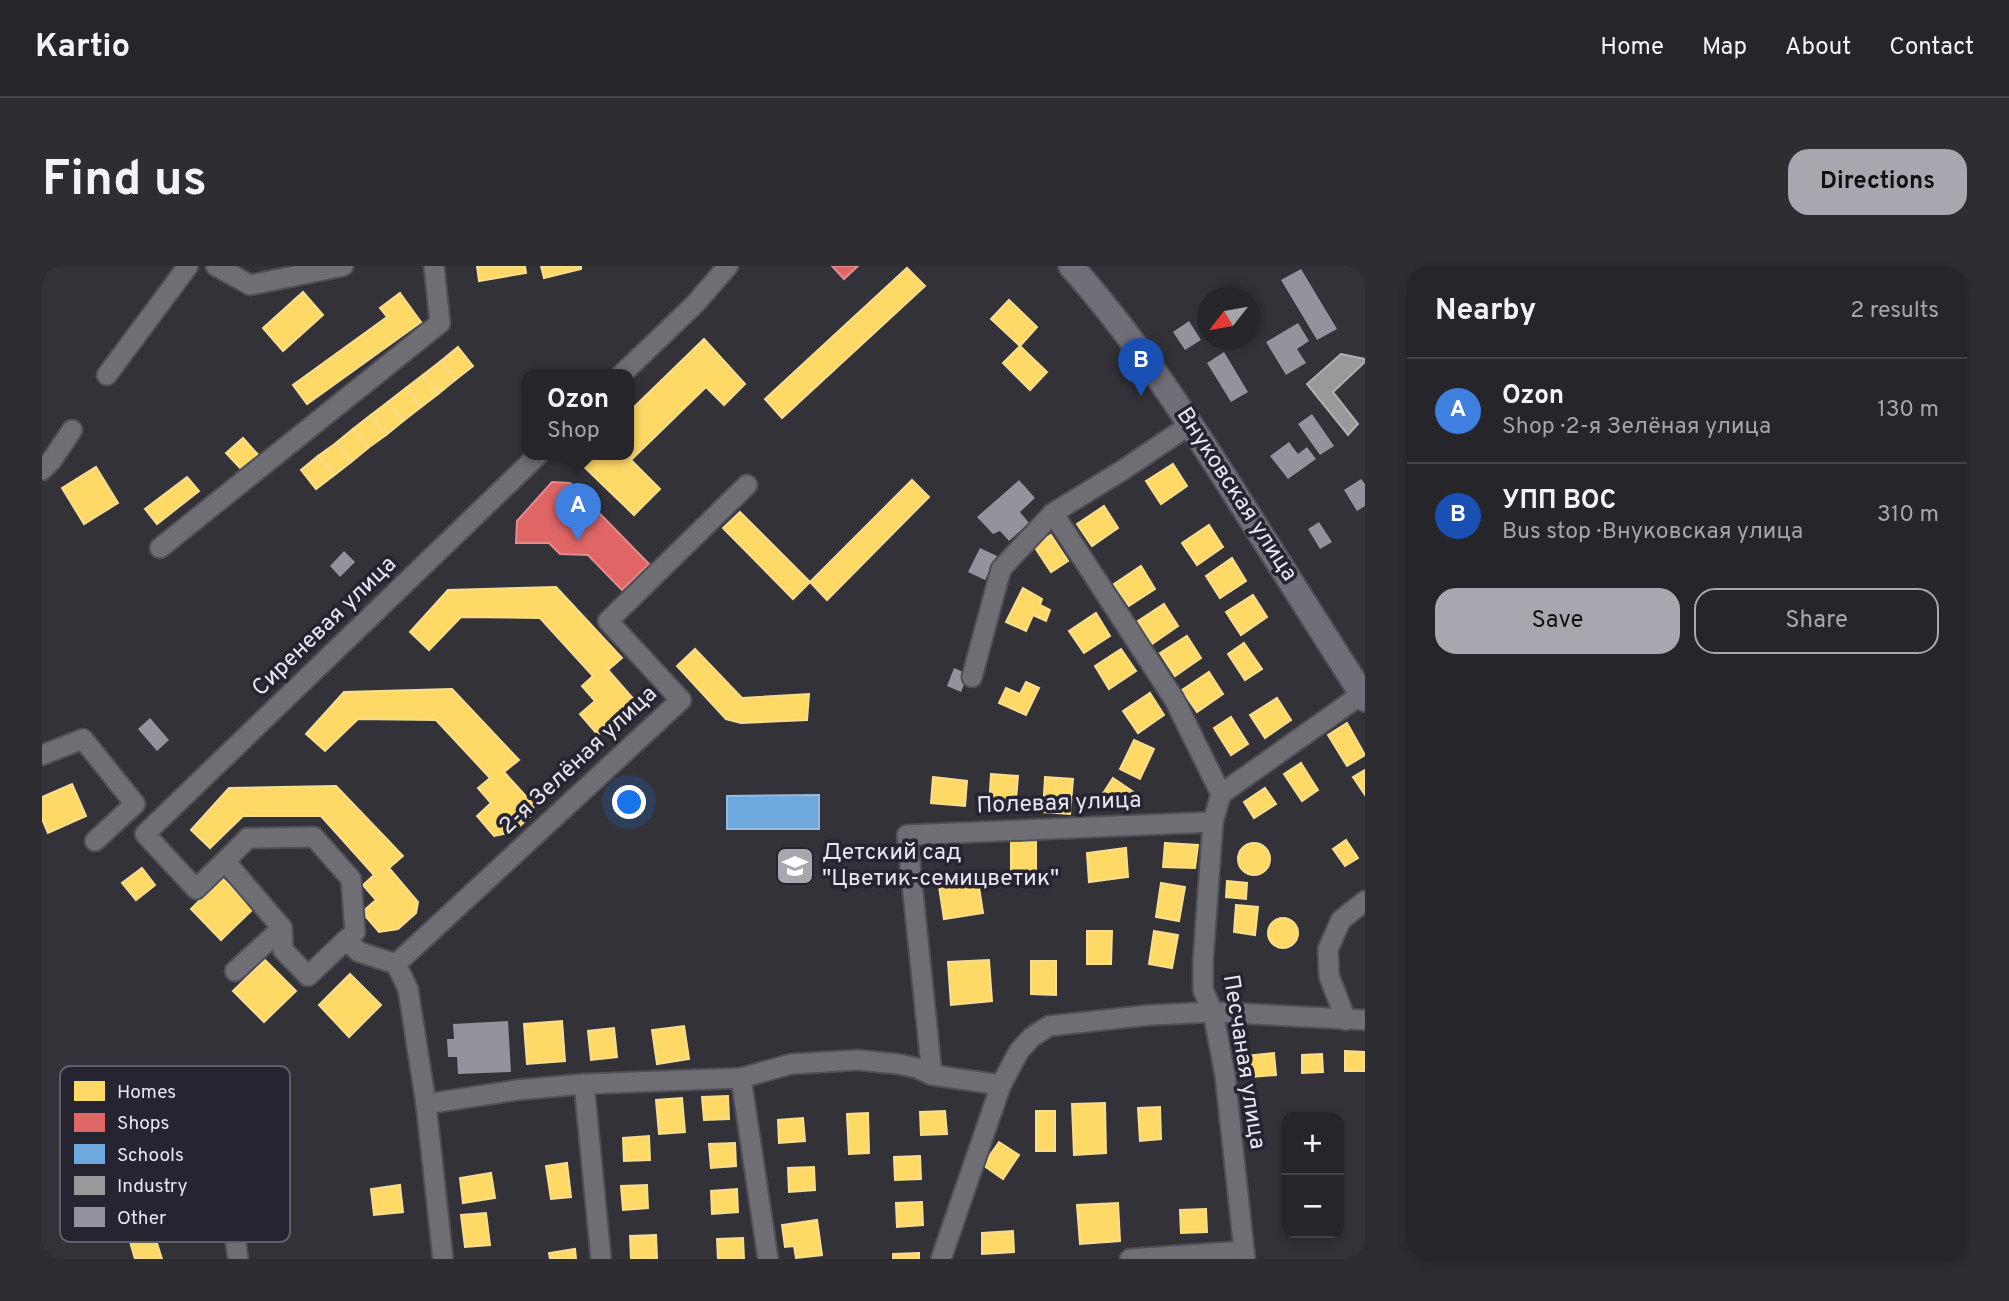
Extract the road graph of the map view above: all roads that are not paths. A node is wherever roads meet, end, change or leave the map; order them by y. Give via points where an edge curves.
1 (188, 266) edge
2 (216, 266) edge
3 (343, 266) edge
4 (435, 266) edge
5 (728, 266) edge
6 (1070, 266) edge
7 (627, 369) edge
8 (107, 375) dead end
9 (1191, 424) junction
10 (72, 430) dead end
11 (533, 460) edge
12 (42, 470) edge
13 (747, 485) dead end
14 (1053, 513) junction
15 (160, 548) dead end
16 (972, 677) dead end
17 (1363, 696) edge
18 (42, 755) edge
19 (1221, 794) junction
20 (1213, 822) junction
21 (95, 841) dead end
22 (225, 861) junction
23 (1365, 901) edge
24 (282, 928) junction
25 (346, 940) junction
26 (396, 964) junction
27 (235, 971) dead end
28 (1213, 1012) junction
29 (1356, 1020) edge
30 (932, 1075) junction
31 (741, 1078) junction
32 (584, 1084) junction
33 (1001, 1085) junction
34 (426, 1104) junction
35 (1244, 1255) edge
36 (443, 1259) edge
37 (601, 1259) edge
38 (768, 1259) edge
39 (941, 1259) edge
40 (1130, 1259) edge

1 - 8 street
2 - 3 street via 250,285
4 - 15 street via 440,323
5 - 7 street
6 - 9 main road, Внуковская улица via 1144,355
9 - 14 street
9 - 17 main road, Внуковская улица
10 - 12 street
11 - 22 street, Сиреневая улица via 145,834 196,889
13 - 26 street, 2-я Зелёная улица via 608,621 681,701
14 - 16 street via 1001,569
14 - 19 street via 1174,699
17 - 19 street
18 - 21 street via 83,739 135,804
19 - 20 street, Песчаная улица
20 - 28 street, Песчаная улица via 1203,961 1203,990
20 - 30 street, Полевая улица via 907,835
22 - 24 street
22 - 25 street via 248,838 314,837 351,879 355,932
23 - 29 street via 1341,920 1328,949 1329,976
24 - 25 street via 283,950 307,976
24 - 27 street
25 - 26 street via 359,952
26 - 34 street via 408,989
28 - 29 street
28 - 33 street via 1049,1026 1019,1051
28 - 35 street, Песчаная улица via 1225,1076
30 - 31 street via 907,1066 858,1060 791,1064
30 - 33 street
31 - 32 street
31 - 38 street
32 - 34 street
32 - 37 street
33 - 39 street
34 - 36 street
35 - 40 street

